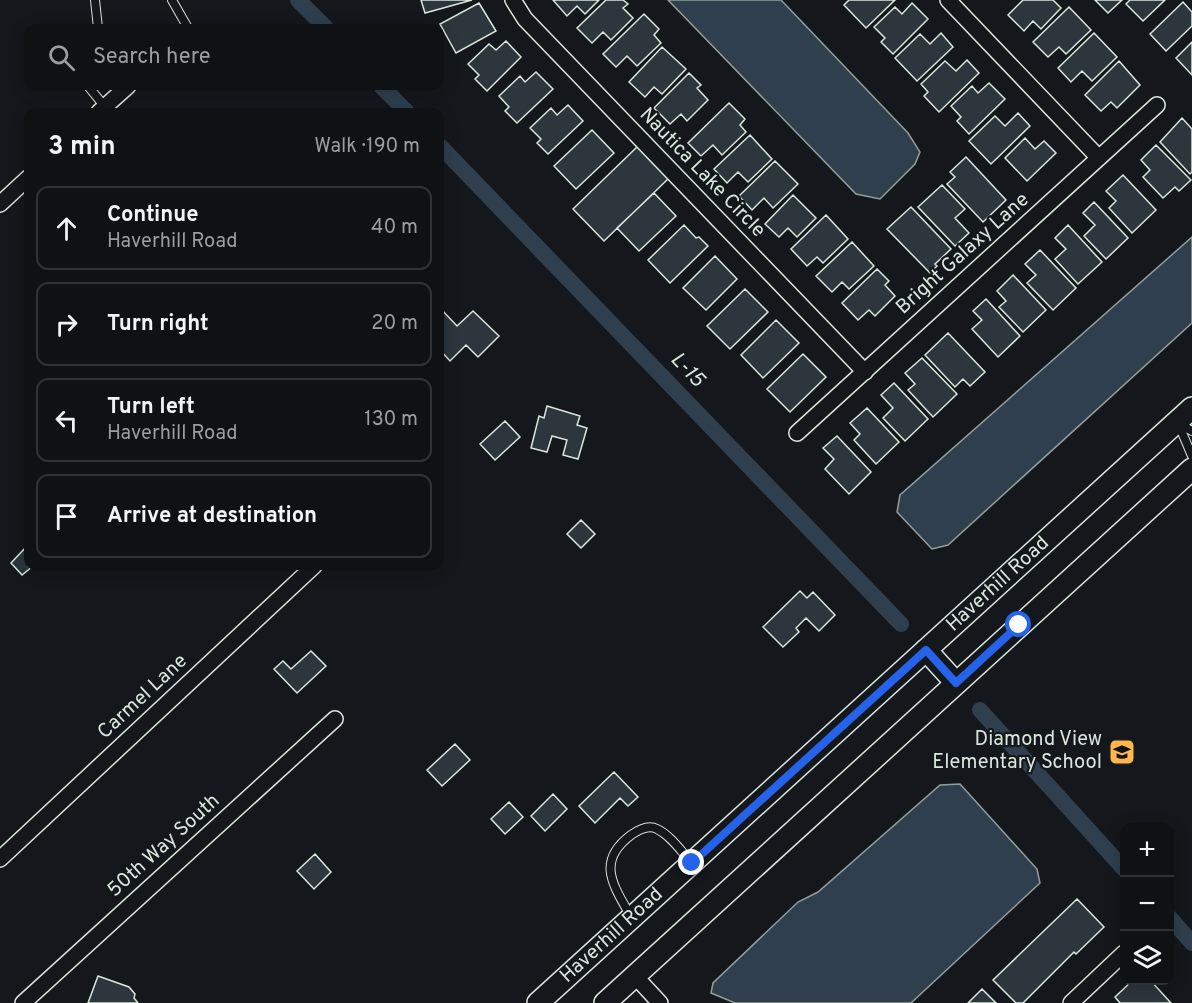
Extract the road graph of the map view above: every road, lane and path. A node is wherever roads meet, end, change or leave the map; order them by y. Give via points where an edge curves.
1 (95, 0) edge
2 (172, 0) edge
3 (513, 0) edge
4 (948, 0) edge
5 (98, 24) edge
6 (186, 24) edge
7 (90, 90) edge
8 (124, 90) edge
9 (1157, 105) dead end
10 (101, 108) edge
11 (104, 108) edge
12 (1099, 158) junction
13 (24, 182) edge
14 (0, 204) edge
15 (864, 372) junction
16 (1187, 421) edge
17 (797, 433) dead end
18 (1192, 456) edge
19 (1192, 469) edge
20 (310, 570) edge
21 (926, 650) junction
22 (956, 683) junction
23 (334, 719) dead end
24 (0, 859) edge
25 (692, 863) junction
26 (632, 918) junction
27 (1120, 958) edge
28 (635, 976) junction
29 (615, 1000) edge
30 (23, 1003) edge
31 (538, 1003) edge
32 (660, 1003) edge
33 (1073, 1003) edge

1 - 5 lane
2 - 6 lane
3 - 15 street, Nautica Lake Circle via 525,19
4 - 12 street
7 - 10 lane
8 - 11 street
9 - 12 street, Bright Galaxy Lane
12 - 15 street, Bright Galaxy Lane
13 - 14 street
15 - 17 street, Bright Galaxy Lane
16 - 18 lane
16 - 21 street, Haverhill Road
19 - 22 street
20 - 24 street, Carmel Lane
21 - 22 street
21 - 25 street, Haverhill Road
22 - 28 street
23 - 30 street, 50th Way South
25 - 26 street, Haverhill Road
25 - 26 lane via 658,829 639,829 624,840 611,857 609,873
26 - 31 street, Haverhill Road
27 - 33 street
28 - 29 street
28 - 32 street

